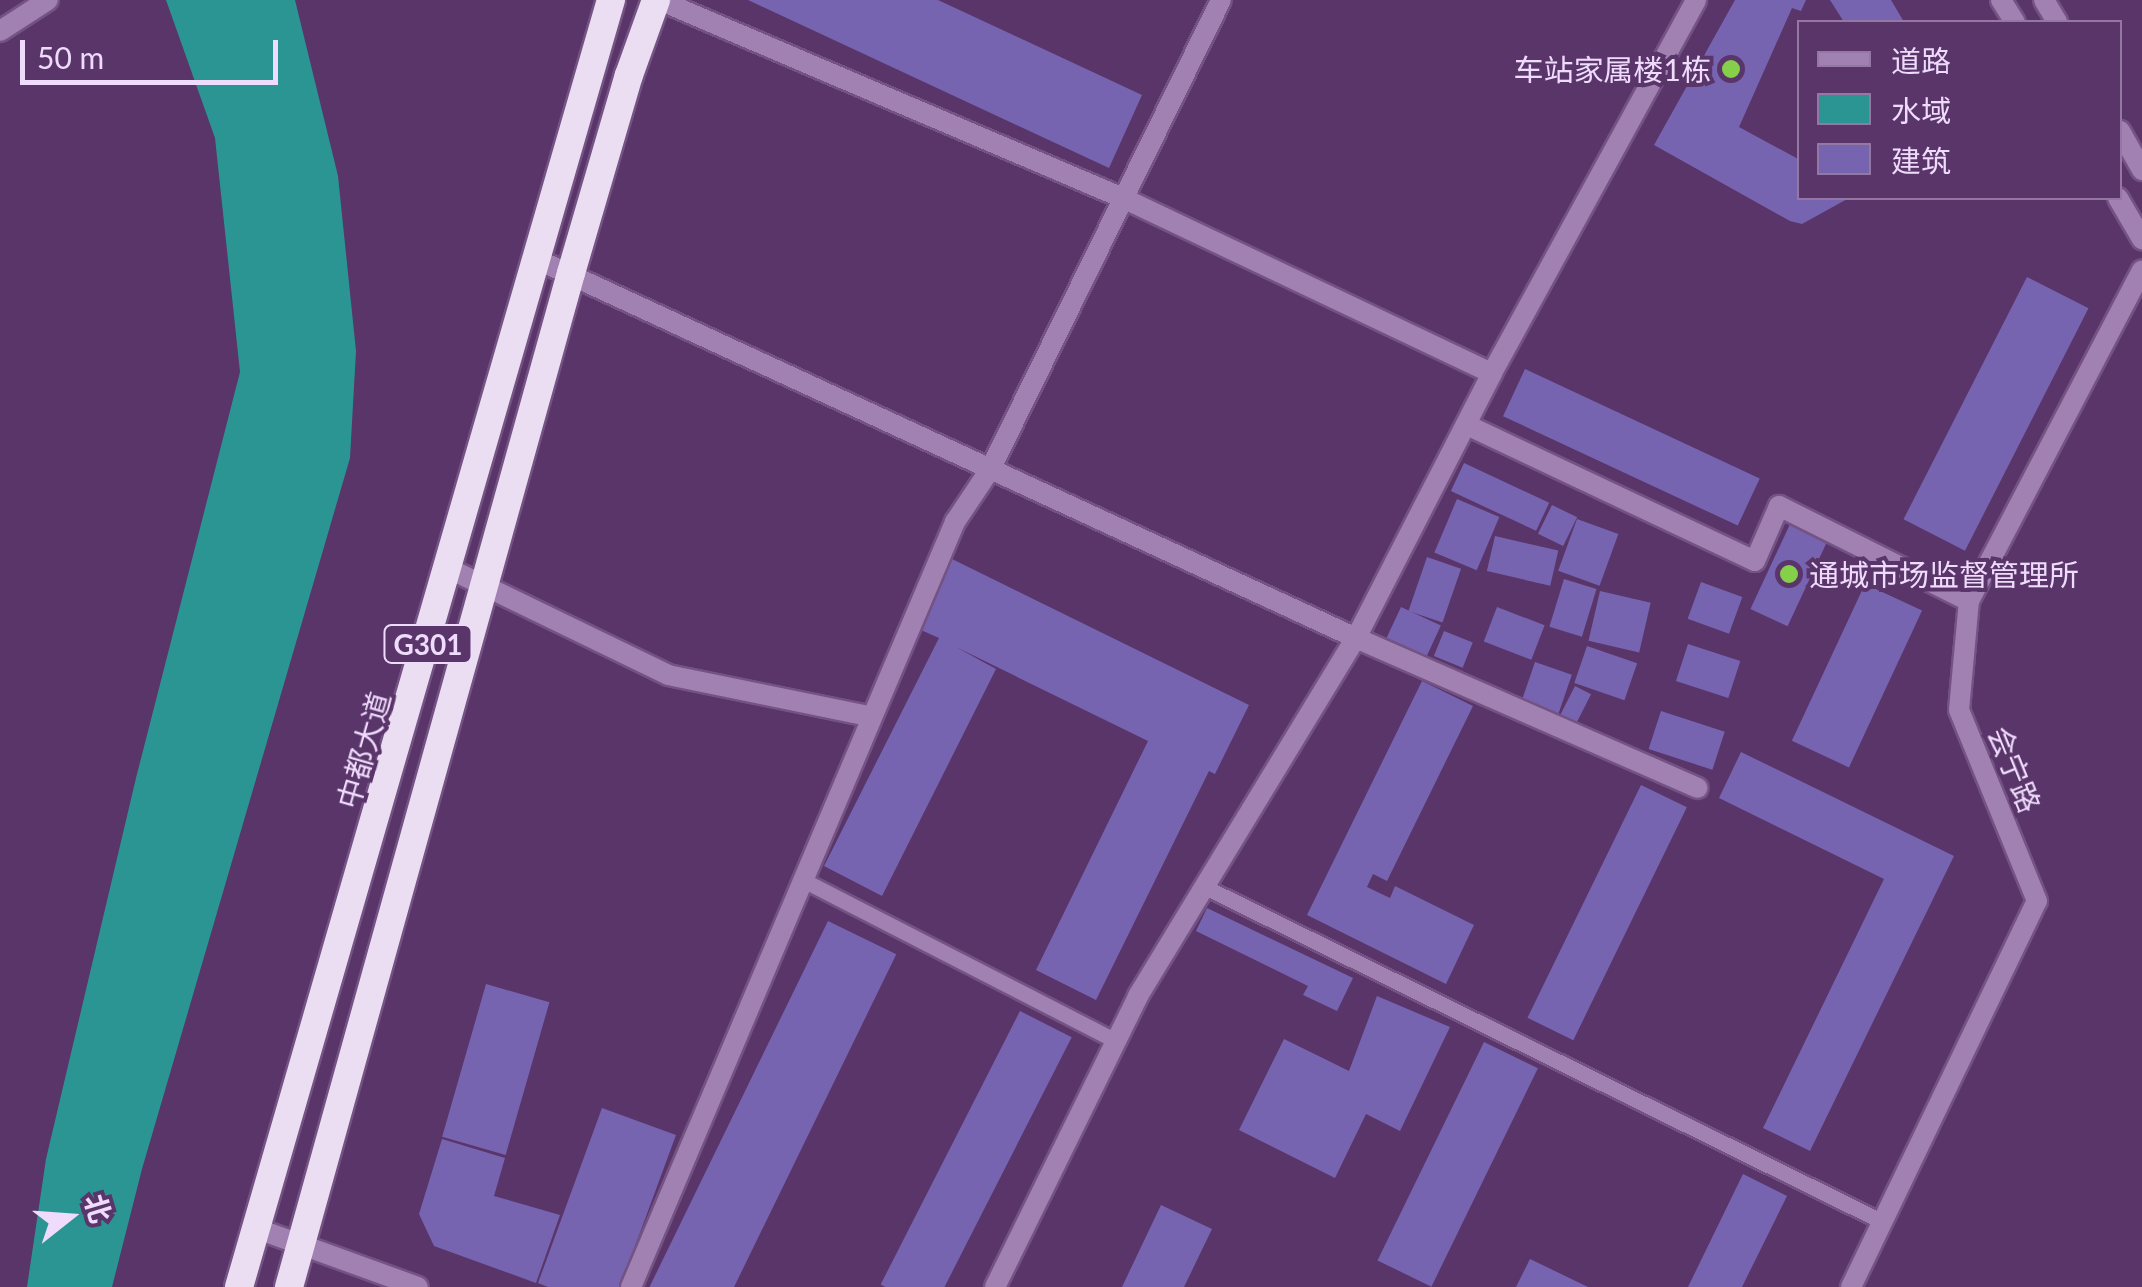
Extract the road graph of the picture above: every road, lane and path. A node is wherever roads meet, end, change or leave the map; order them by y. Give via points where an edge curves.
1 (48, 0) edge
2 (611, 0) edge
3 (658, 0) edge
4 (1221, 0) edge
5 (1688, 3) edge
6 (0, 31) edge
7 (2122, 135) edge
8 (2142, 170) edge
9 (1125, 199) junction
10 (2119, 200) edge
11 (2142, 239) edge
12 (534, 258) junction
13 (2142, 270) edge
14 (571, 272) junction
15 (1492, 374) junction
16 (1469, 426) junction
17 (992, 468) junction
18 (450, 569) junction
19 (487, 586) junction
20 (1968, 601) junction
21 (1356, 638) junction
22 (872, 717) junction
23 (1697, 788) dead end
24 (803, 880) junction
25 (1204, 887) junction
26 (1116, 1041) junction
27 (1882, 1222) junction
28 (256, 1228) junction
29 (301, 1245) junction
30 (239, 1287) edge
31 (289, 1287) edge
32 (418, 1287) edge
33 (631, 1287) edge
34 (995, 1287) edge
35 (1851, 1287) edge

1 - 6 street
2 - 12 highway, 中都大道 / G301
3 - 9 street
3 - 14 highway, G301
4 - 9 street
5 - 15 street
7 - 8 street
9 - 15 street
9 - 17 street
10 - 11 street
12 - 14 street
12 - 18 highway, 中都大道 / G301
13 - 20 street, 会宁路
14 - 17 street
14 - 19 highway, G301
15 - 16 street
16 - 20 street via 1754,560 1778,506
16 - 21 street
17 - 21 street
17 - 22 street via 955,522
18 - 19 street
18 - 28 highway, 中都大道 / G301
19 - 22 street via 668,675
19 - 29 highway, G301
20 - 27 street, 会宁路 via 1959,710 2037,901
21 - 23 street
21 - 25 street
22 - 24 street
24 - 26 lane
24 - 33 street
25 - 26 street
25 - 27 lane
26 - 34 street
27 - 35 street, 会宁路
28 - 29 street
28 - 30 highway, 中都大道 / G301
29 - 31 highway, G301
29 - 32 street

